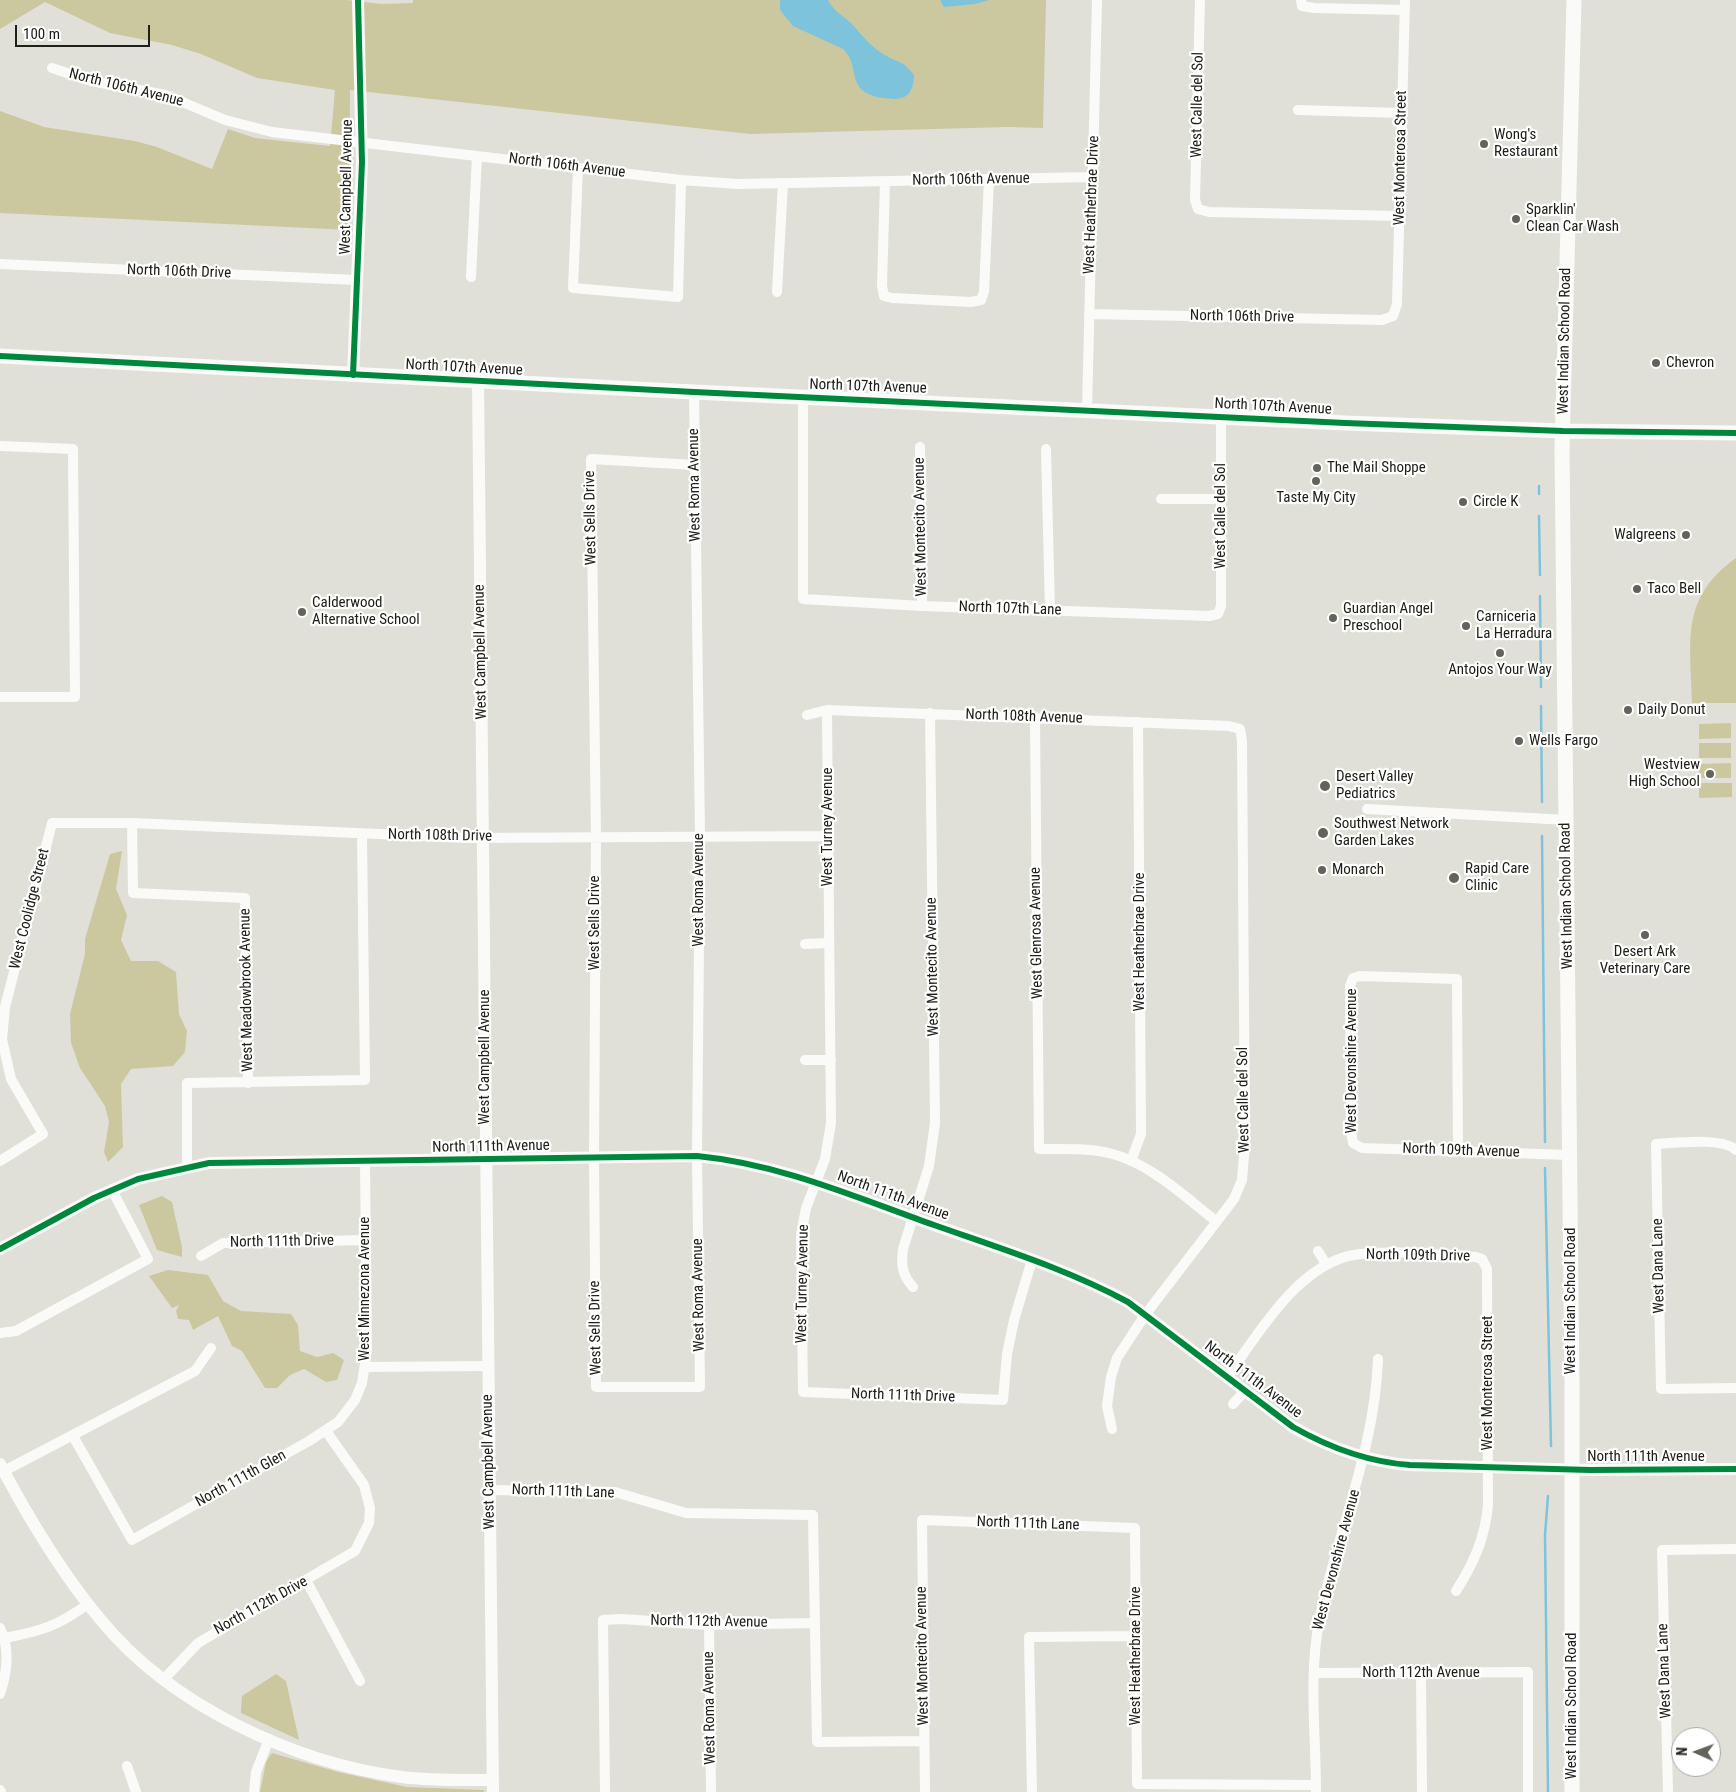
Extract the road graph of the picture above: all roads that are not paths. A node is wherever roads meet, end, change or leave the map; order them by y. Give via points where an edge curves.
1 (358, 0) edge
2 (1097, 0) edge
3 (1200, 0) edge
4 (1574, 0) edge
5 (1302, 3) edge
6 (1405, 5) edge
7 (52, 68) dead end
8 (1298, 110) dead end
9 (1402, 113) junction
10 (362, 144) junction
11 (477, 156) junction
12 (578, 168) junction
13 (1093, 177) junction
14 (989, 179) junction
15 (681, 180) junction
16 (885, 182) junction
17 (783, 183) junction
18 (1400, 216) junction
19 (0, 264) edge
20 (471, 276) dead end
21 (357, 280) junction
22 (776, 292) dead end
23 (1089, 314) junction
24 (1393, 316) joint
25 (0, 356) edge
26 (353, 375) junction
27 (478, 381) junction
28 (694, 392) junction
29 (803, 397) junction
30 (1087, 410) junction
31 (1221, 417) junction
32 (1563, 431) junction
33 (1736, 433) edge
34 (0, 446) edge
35 (920, 447) dead end
36 (1046, 449) dead end
37 (695, 465) junction
38 (1161, 499) dead end
39 (1220, 499) junction
40 (922, 606) junction
41 (1050, 610) junction
42 (1218, 614) joint
43 (0, 697) edge
44 (827, 710) junction
45 (930, 713) junction
46 (807, 715) dead end
47 (1035, 717) junction
48 (1138, 722) junction
49 (1240, 729) joint
50 (1367, 809) dead end
51 (1567, 820) junction
52 (52, 823) joint
53 (132, 823) junction
54 (362, 835) junction
55 (700, 836) junction
56 (828, 836) junction
57 (596, 837) junction
58 (484, 838) junction
59 (829, 943) junction
60 (805, 944) dead end
61 (805, 1060) dead end
62 (831, 1060) junction
63 (248, 1083) junction
64 (1353, 1143) joint
65 (1736, 1150) edge
66 (1458, 1151) junction
67 (697, 1156) junction
68 (1570, 1156) junction
69 (594, 1158) junction
70 (485, 1159) junction
71 (0, 1160) edge
72 (1131, 1161) junction
73 (365, 1162) junction
74 (187, 1166) junction
75 (816, 1181) junction
76 (112, 1190) junction
77 (912, 1217) junction
78 (1216, 1221) junction
79 (366, 1240) junction
80 (0, 1249) edge
81 (1318, 1251) dead end
82 (201, 1256) dead end
83 (1482, 1259) joint
84 (1032, 1260) junction
85 (1326, 1264) junction
86 (913, 1287) dead end
87 (1145, 1314) junction
88 (0, 1333) edge
89 (211, 1348) dead end
90 (1378, 1359) dead end
91 (488, 1366) junction
92 (365, 1367) junction
93 (1226, 1376) junction
94 (596, 1387) joint
95 (1736, 1388) edge
96 (1245, 1391) junction
97 (803, 1392) joint
98 (1233, 1404) dead end
99 (346, 1413) joint
100 (1112, 1429) dead end
101 (326, 1431) junction
102 (73, 1436) junction
103 (1364, 1458) junction
104 (2, 1467) edge
105 (1488, 1468) junction
106 (1736, 1469) edge
107 (1572, 1470) junction
108 (489, 1490) junction
109 (922, 1520) joint
110 (1135, 1528) joint
111 (1736, 1549) edge
112 (306, 1580) junction
113 (1456, 1592) dead end
114 (88, 1604) junction
115 (814, 1623) junction
116 (709, 1625) junction
117 (0, 1628) edge
118 (1136, 1636) junction
119 (5, 1638) junction
120 (1421, 1672) junction
121 (1314, 1673) junction
122 (164, 1680) junction
123 (360, 1681) dead end
124 (0, 1694) edge
125 (268, 1739) junction
126 (924, 1741) junction
127 (127, 1766) dead end
128 (493, 1786) edge
129 (1316, 1789) edge
130 (136, 1792) edge
131 (254, 1792) edge
132 (605, 1792) edge
133 (711, 1792) edge
134 (925, 1792) edge
135 (1032, 1792) edge
136 (1422, 1792) edge
137 (1528, 1792) edge
138 (1572, 1792) edge
139 (1668, 1792) edge

1 - 10 street, West Campbell Avenue
2 - 13 street, West Heatherbrae Drive
3 - 18 street, West Calle del Sol via 1195,200 1198,209 1209,212
4 - 32 main road, West Indian School Road
5 - 6 street via 1314,8
6 - 9 street, West Monterosa Street
7 - 10 street, North 106th Avenue via 91,80 166,95 248,127
8 - 9 street
9 - 18 street, West Monterosa Street
10 - 11 street, North 106th Avenue
10 - 21 street, West Campbell Avenue
11 - 12 street, North 106th Avenue
11 - 20 street
12 - 15 street, North 106th Avenue
12 - 15 street via 574,288 678,297
13 - 14 street, North 106th Avenue
13 - 23 street, West Heatherbrae Drive
14 - 16 street, North 106th Avenue
14 - 16 street via 984,292 981,300 961,301 884,296
15 - 17 street, North 106th Avenue
16 - 17 street, North 106th Avenue
17 - 22 street
18 - 24 street, West Monterosa Street via 1397,304
19 - 21 street, North 106th Drive
21 - 26 street, West Campbell Avenue
23 - 24 street, North 106th Drive via 1382,320
23 - 30 street, West Heatherbrae Drive
25 - 26 main road, North 107th Avenue
26 - 27 main road, North 107th Avenue
27 - 28 main road, North 107th Avenue
27 - 58 street, West Campbell Avenue
28 - 29 main road, North 107th Avenue
28 - 37 street, West Roma Avenue
29 - 30 main road, North 107th Avenue
29 - 40 street, North 107th Lane via 803,599
30 - 31 main road, North 107th Avenue
31 - 32 main road, North 107th Avenue
31 - 39 street, West Calle del Sol
32 - 33 main road, North 107th Avenue
32 - 51 main road, West Indian School Road
34 - 43 street via 73,449 76,697
35 - 40 street, West Montecito Avenue
36 - 41 street
37 - 55 street, West Roma Avenue
37 - 57 street, West Sells Drive via 590,460
38 - 39 street
39 - 42 street, West Calle del Sol via 1221,606
40 - 41 street, North 107th Lane
41 - 42 street, North 107th Lane
44 - 45 street, North 108th Avenue
44 - 46 street, North 108th Avenue
44 - 56 street, West Turney Avenue
45 - 47 street, North 108th Avenue
45 - 77 street, West Montecito Avenue via 935,1124 932,1154
47 - 48 street, North 108th Avenue
47 - 72 street, West Glenrosa Avenue via 1039,1149 1107,1153
48 - 49 street, North 108th Avenue
48 - 72 street, West Heatherbrae Drive via 1141,1134
49 - 78 street, West Calle del Sol via 1245,1164 1234,1199
50 - 51 street
51 - 68 main road, West Indian School Road
52 - 53 street, North 108th Drive
52 - 71 street, West Coolidge Street via 5,1006 2,1039 11,1079 43,1134
53 - 54 street, North 108th Drive
53 - 63 street, West Meadowbrook Avenue via 132,894 245,898
54 - 58 street, North 108th Drive
54 - 63 street via 365,1080
55 - 56 street, North 108th Drive
55 - 57 street, North 108th Drive
55 - 67 street, West Roma Avenue
56 - 59 street, West Turney Avenue
57 - 58 street, North 108th Drive
57 - 69 street, West Sells Drive
58 - 70 street, West Campbell Avenue
59 - 60 street
59 - 62 street, West Turney Avenue
61 - 62 street
62 - 75 street, West Turney Avenue via 831,1123
63 - 74 street via 187,1083
64 - 66 street, North 109th Avenue via 1362,1148
64 - 66 street, West Devonshire Avenue via 1350,986 1353,978 1457,979
65 - 95 street, West Dana Lane via 1732,1146 1703,1142 1656,1144 1661,1389
66 - 68 street, North 109th Avenue
67 - 69 street, North 111th Avenue
67 - 75 street, North 111th Avenue via 736,1160
67 - 94 street, West Roma Avenue via 700,1387
68 - 107 main road, West Indian School Road
69 - 70 street, North 111th Avenue
69 - 94 street, West Sells Drive
70 - 73 street, North 111th Avenue
70 - 91 street, West Campbell Avenue
72 - 78 street via 1156,1175
73 - 74 street, North 111th Avenue via 229,1162
73 - 79 street, West Minnezona Avenue
74 - 76 street, North 111th Avenue via 138,1178
75 - 77 street, North 111th Avenue
75 - 97 street, West Turney Avenue via 801,1235
76 - 80 street, North 111th Avenue
76 - 88 street via 148,1259 16,1330
77 - 84 street, North 111th Avenue
77 - 86 street, West Montecito Avenue via 901,1263 904,1277
78 - 87 street, West Calle del Sol
79 - 82 street, North 111th Drive via 223,1243
79 - 92 street, West Minnezona Avenue
81 - 85 street
83 - 85 street, North 109th Drive via 1371,1254 1353,1255
83 - 105 street, West Monterosa Street via 1487,1269
84 - 87 street, North 111th Avenue via 1106,1290
84 - 97 street, North 111th Drive via 1014,1320 1003,1400
85 - 93 street, North 109th Drive via 1303,1280
87 - 93 street, North 111th Avenue
87 - 100 street, West Calle del Sol via 1121,1350 1111,1377 1107,1406
89 - 102 street via 195,1371
90 - 103 street, West Devonshire Avenue via 1376,1403
91 - 92 street
91 - 108 street, West Campbell Avenue
92 - 99 street, West Minnezona Avenue via 355,1400
93 - 96 street, North 111th Avenue
96 - 98 street
96 - 103 street, North 111th Avenue via 1308,1435
99 - 101 street, North 111th Glen
101 - 102 street, North 111th Glen via 132,1540
101 - 112 street, North 112th Drive via 364,1485 370,1523 355,1551
102 - 104 street
103 - 105 street, North 111th Avenue via 1397,1464
103 - 121 street, West Devonshire Avenue via 1320,1616
104 - 114 street via 44,1543
105 - 107 street, North 111th Avenue
105 - 113 street, West Monterosa Street via 1488,1504 1482,1542
106 - 107 street, North 111th Avenue
107 - 138 main road, West Indian School Road
108 - 115 street, North 111th Lane via 615,1492 686,1513 813,1516
108 - 128 street, West Campbell Avenue
109 - 110 street, North 111th Lane
109 - 126 street, West Montecito Avenue
110 - 118 street, West Heatherbrae Drive
111 - 139 street, West Dana Lane via 1662,1550
112 - 122 street, North 112th Drive via 198,1642
112 - 123 street
114 - 119 street via 40,1632
114 - 122 street via 118,1639
115 - 116 street, North 112th Avenue
115 - 126 street via 817,1742
116 - 132 street, North 112th Avenue via 603,1620
116 - 133 street, West Roma Avenue
117 - 119 street
118 - 129 street, West Heatherbrae Drive via 1137,1784
118 - 135 street via 1029,1638
119 - 124 street via 7,1659
120 - 121 street, North 112th Avenue
120 - 136 street
120 - 137 street, North 112th Avenue via 1528,1672
121 - 129 street, West Devonshire Avenue
122 - 125 street via 209,1709
125 - 128 street via 326,1760 373,1772
125 - 131 street via 256,1772
126 - 134 street, West Montecito Avenue
127 - 130 street

